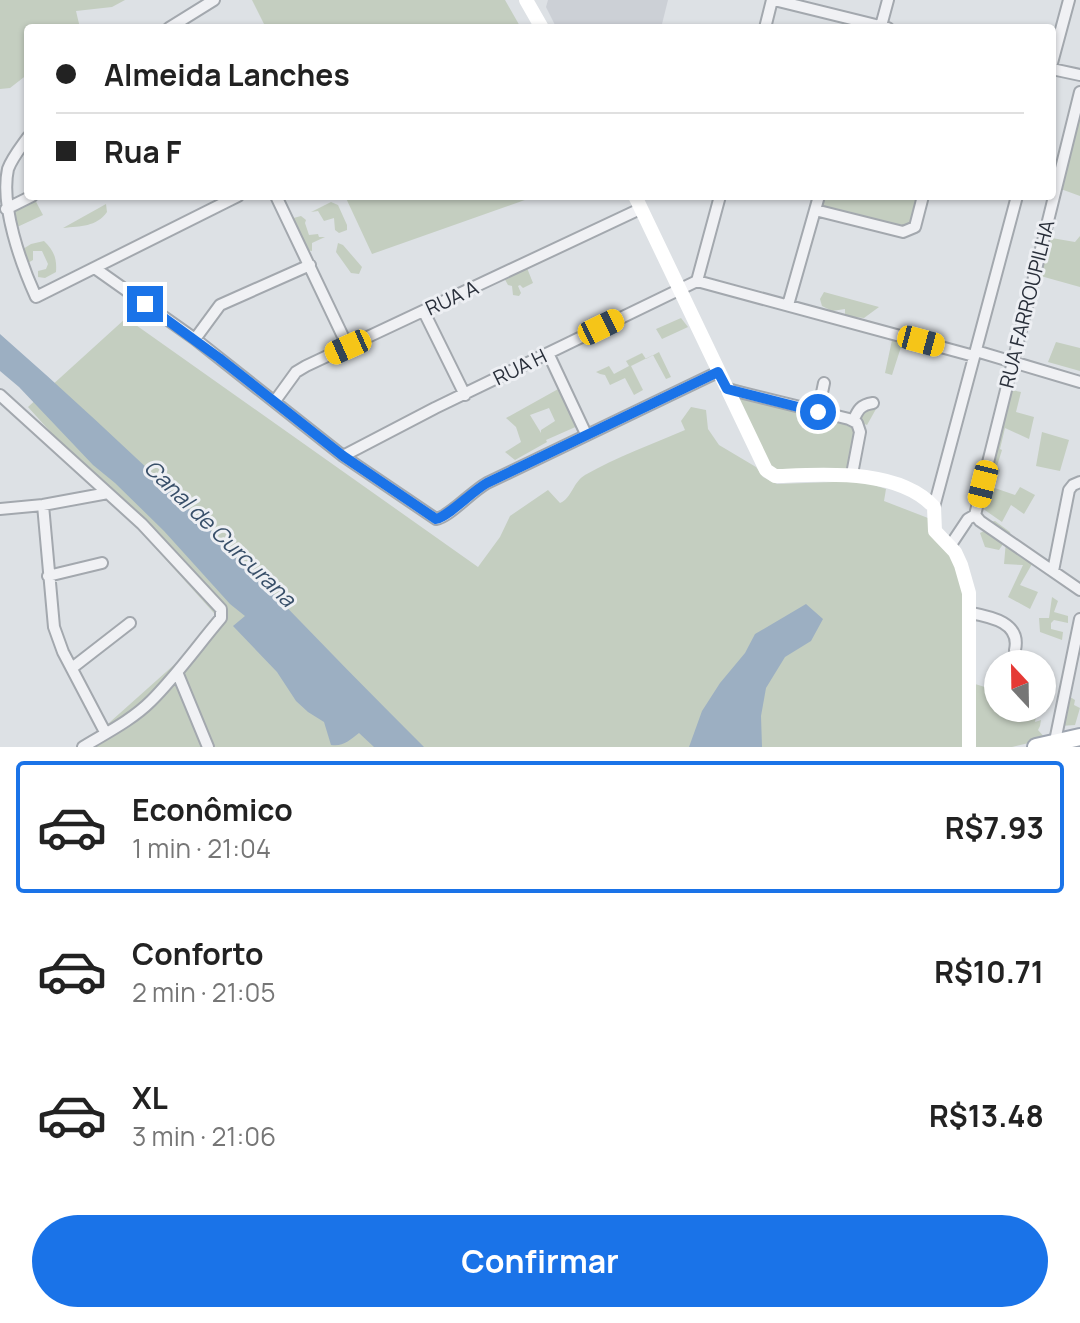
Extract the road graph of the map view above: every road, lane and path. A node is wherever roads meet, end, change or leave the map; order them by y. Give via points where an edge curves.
1 (214, 0) edge
2 (526, 0) edge
3 (773, 0) edge
4 (888, 0) edge
5 (1069, 0) edge
6 (787, 2) edge
7 (175, 24) edge
8 (540, 24) edge
9 (766, 24) edge
10 (872, 24) edge
11 (884, 24) edge
12 (1056, 50) edge
13 (1056, 67) edge
14 (1080, 75) edge
15 (1080, 92) edge
16 (24, 144) edge
17 (1056, 188) edge
18 (24, 200) edge
19 (230, 200) edge
20 (278, 200) edge
21 (719, 200) edge
22 (818, 200) edge
23 (922, 200) edge
24 (1016, 200) edge
25 (1053, 200) edge
26 (638, 202) edge
27 (6, 209) junction
28 (815, 210) junction
29 (310, 265) junction
30 (96, 269) junction
31 (697, 281) junction
32 (677, 282) junction
33 (788, 305) junction
34 (424, 312) junction
35 (195, 339) junction
36 (348, 347) junction
37 (548, 353) junction
38 (975, 353) junction
39 (1013, 360) junction
40 (718, 372) junction
41 (1080, 382) edge
42 (824, 383) dead end
43 (727, 389) junction
44 (0, 395) edge
45 (465, 395) junction
46 (275, 401) junction
47 (873, 403) dead end
48 (818, 412) junction
49 (853, 421) junction
50 (586, 434) junction
51 (343, 456) junction
52 (852, 474) junction
53 (1080, 482) edge
54 (108, 493) junction
55 (43, 505) junction
56 (934, 507) junction
57 (0, 509) edge
58 (975, 515) junction
59 (950, 546) junction
60 (102, 563) dead end
61 (1053, 571) junction
62 (48, 576) junction
63 (1080, 590) edge
64 (971, 613) junction
65 (1080, 619) edge
66 (130, 623) dead end
67 (1015, 650) dead end
68 (72, 668) junction
69 (177, 672) junction
70 (105, 732) junction
71 (1080, 737) edge
72 (1054, 745) edge
73 (83, 747) edge
74 (208, 747) edge
75 (969, 747) edge
76 (1036, 747) edge

1 - 7 street
2 - 8 main road
3 - 6 street
3 - 9 street
4 - 11 street
5 - 12 street
6 - 10 street
13 - 14 street
15 - 17 street, RUA FARROUPILHA
16 - 27 street via 8,170
18 - 27 street
19 - 30 street
20 - 29 street
21 - 31 street
22 - 28 street
23 - 28 street via 915,227 903,232
24 - 38 street
25 - 39 street, RUA FARROUPILHA
26 - 32 main road
26 - 34 street, RUA A
27 - 30 street via 36,297
28 - 33 street
29 - 35 street via 220,305
29 - 36 street
30 - 35 street
31 - 32 street, RUA H
31 - 33 street
32 - 37 street, RUA H
32 - 40 main road
33 - 38 street
34 - 36 street, RUA A
34 - 45 street
35 - 46 street
36 - 46 street, RUA A via 296,372
37 - 45 street, RUA H
37 - 50 street
38 - 39 street
38 - 56 street
39 - 41 street
39 - 58 street, RUA FARROUPILHA
40 - 43 main road
40 - 50 street
42 - 48 street
43 - 48 street
43 - 52 main road via 770,473
44 - 54 street
45 - 51 street, RUA H
46 - 51 street
47 - 49 street via 859,407
48 - 49 street
49 - 52 street via 860,432
50 - 51 street via 475,489 439,519
52 - 56 main road via 908,489
53 - 61 street via 1069,490
54 - 55 street
54 - 69 street via 221,609 222,615
55 - 57 street
55 - 62 street
56 - 59 main road via 935,531
58 - 59 street
58 - 61 street
59 - 64 main road via 966,579
60 - 62 street
61 - 63 street
62 - 68 street via 54,627
64 - 67 street via 1011,628
64 - 75 main road
65 - 72 street
66 - 68 street
68 - 70 street
69 - 70 street via 150,702
69 - 74 street
70 - 73 street
71 - 72 main road
72 - 76 main road

